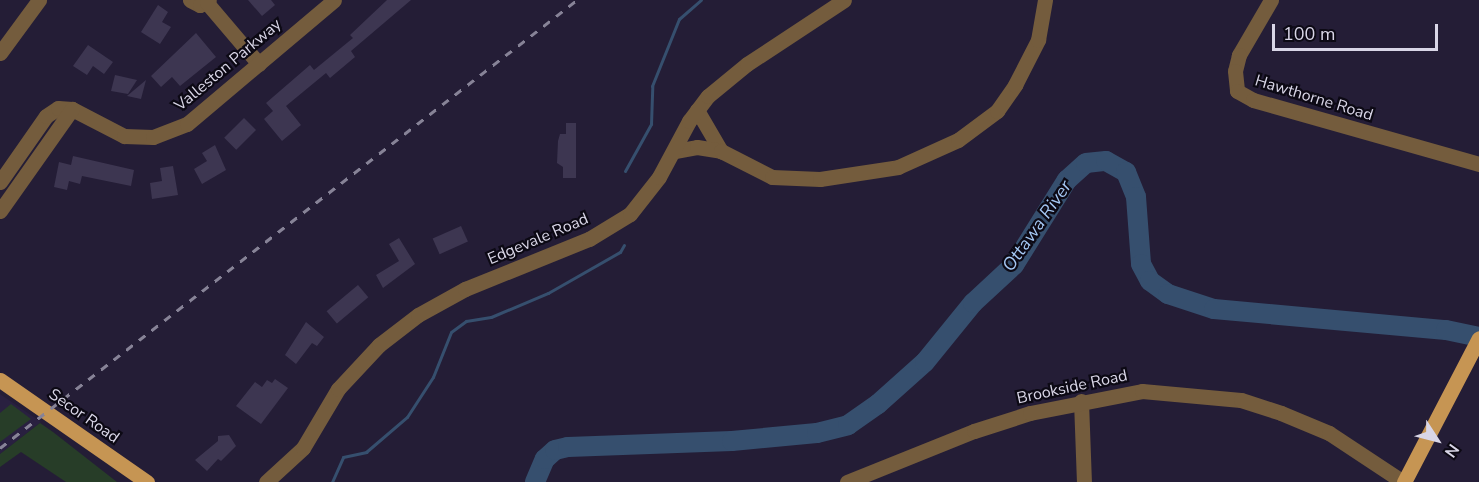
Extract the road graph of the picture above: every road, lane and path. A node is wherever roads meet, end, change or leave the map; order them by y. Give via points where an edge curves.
1 (39, 0) edge
2 (190, 0) edge
3 (334, 0) edge
4 (844, 0) edge
5 (1045, 0) edge
6 (1271, 0) edge
7 (208, 1) edge
8 (0, 53) edge
9 (259, 63) junction
10 (72, 109) junction
11 (697, 110) junction
12 (675, 151) junction
13 (721, 151) junction
14 (1479, 164) edge
15 (1, 181) edge
16 (15, 190) junction
17 (0, 211) edge
18 (1479, 338) edge
19 (0, 380) edge
20 (1081, 401) junction
21 (147, 482) edge
22 (266, 482) edge
23 (847, 482) edge
24 (1084, 482) edge
25 (1404, 482) edge

1 - 8 street
2 - 7 street via 200,5
3 - 9 street, Valleston Parkway
4 - 11 street, Edgevale Road via 747,64
5 - 13 street via 1038,40 1016,85 997,111 946,147 877,172 820,179 772,177
6 - 14 street, Hawthorne Road via 1239,55 1235,71 1237,91 1253,100
7 - 9 street
9 - 10 street, Valleston Parkway via 188,124 153,137 113,133
10 - 15 street via 64,106 51,112
10 - 16 street
11 - 12 street, Edgevale Road
11 - 13 street
12 - 13 street via 697,147
12 - 22 street, Edgevale Road via 640,203 619,222 589,239 465,289 417,315 379,345 338,389 303,448
15 - 16 street
16 - 17 street
18 - 25 main road
19 - 21 main road, Secor Road
20 - 23 street, Brookside Road via 974,431
20 - 24 street
20 - 25 street, Brookside Road via 1142,391 1241,400 1329,433

